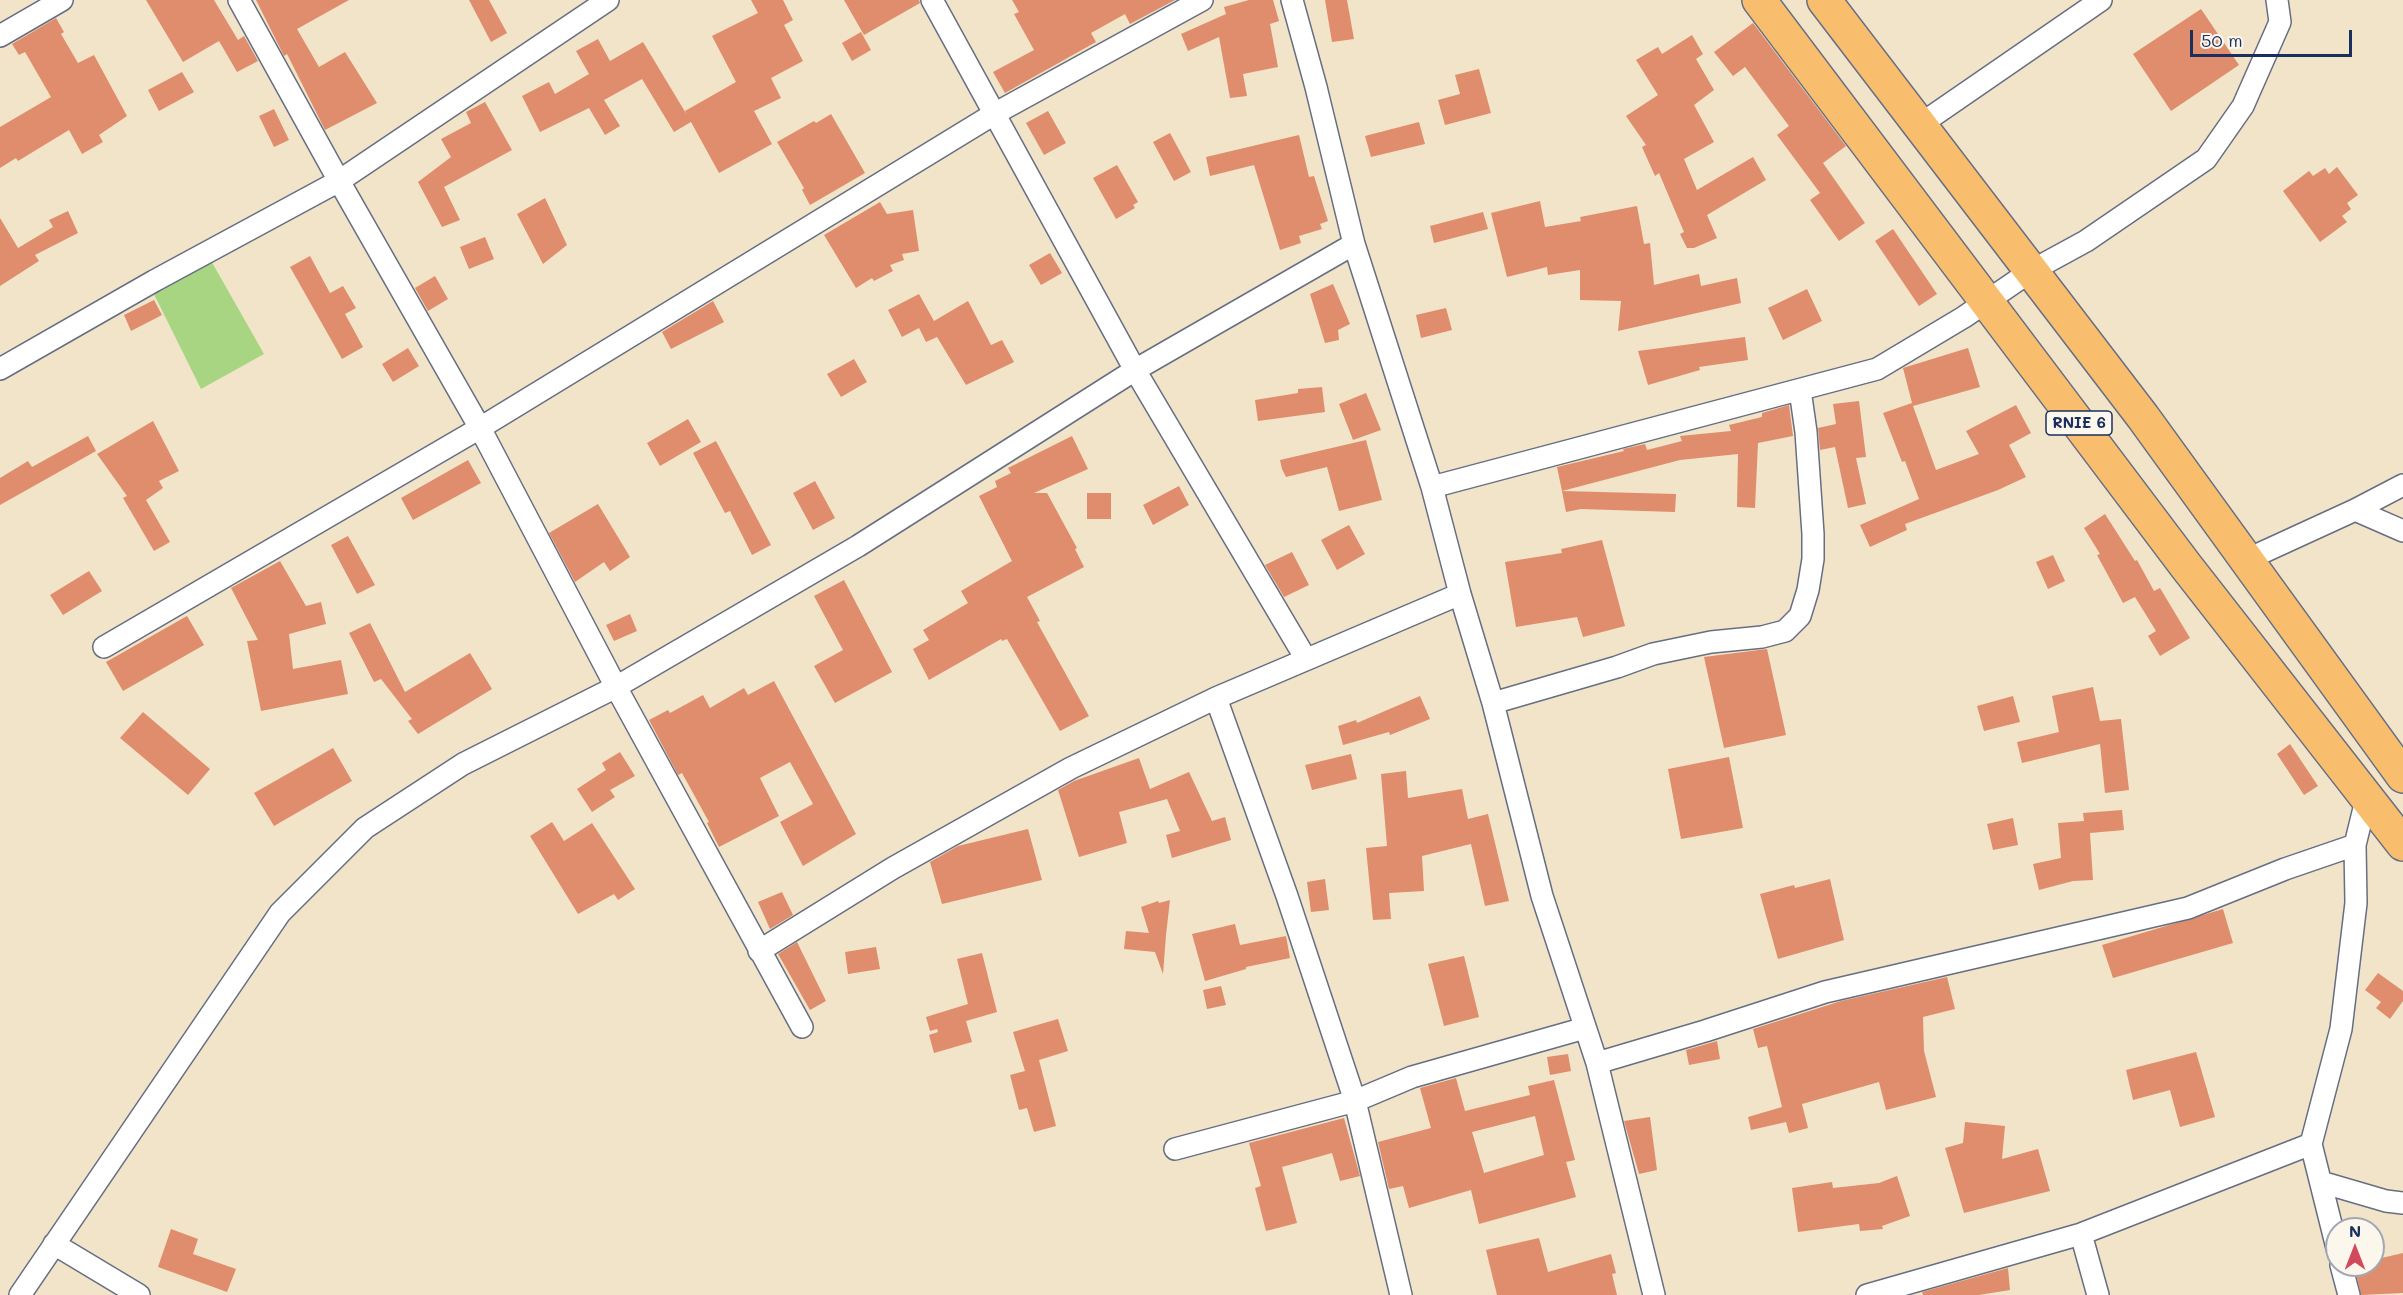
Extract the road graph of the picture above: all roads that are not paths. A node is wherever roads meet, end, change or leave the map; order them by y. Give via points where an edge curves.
1 (63, 0) edge
2 (239, 0) edge
3 (608, 0) edge
4 (932, 0) edge
5 (1202, 0) edge
6 (1292, 0) edge
7 (1759, 0) edge
8 (1824, 0) edge
9 (2101, 0) edge
10 (2277, 0) edge
11 (0, 36) edge
12 (994, 114) junction
13 (1921, 124) junction
14 (339, 181) junction
15 (1354, 244) junction
16 (2031, 271) junction
17 (1987, 300) junction
18 (0, 369) edge
19 (1135, 370) junction
20 (1800, 390) junction
21 (480, 428) junction
22 (2403, 485) edge
23 (1432, 487) junction
24 (2355, 510) junction
25 (2403, 531) edge
26 (2246, 560) junction
27 (1460, 594) junction
28 (104, 647) dead end
29 (1306, 659) junction
30 (2326, 667) junction
31 (616, 687) junction
32 (2288, 695) junction
33 (1216, 698) junction
34 (1493, 703) junction
35 (2403, 776) edge
36 (2367, 796) junction
37 (2403, 844) edge
38 (2355, 845) junction
39 (759, 951) junction
40 (802, 1027) dead end
41 (1585, 1028) junction
42 (1597, 1063) junction
43 (1355, 1101) junction
44 (2311, 1144) junction
45 (1175, 1149) dead end
46 (2321, 1182) junction
47 (2403, 1203) edge
48 (2329, 1217) edge
49 (2081, 1234) junction
50 (54, 1244) junction
51 (2344, 1277) edge
52 (20, 1295) edge
53 (139, 1295) edge
54 (1401, 1295) edge
55 (1654, 1295) edge
56 (1867, 1295) edge
57 (2098, 1295) edge
58 (2349, 1295) edge

1 - 11 street
2 - 14 street
3 - 14 street
4 - 12 street
5 - 12 street
6 - 15 street
7 - 17 main road, RNIE 6
8 - 13 main road, RNIE 6
9 - 13 street
10 - 16 street via 2280,22 2243,106 2206,159 2086,242
12 - 19 street
12 - 21 street
13 - 16 main road, RNIE 6
14 - 18 street
14 - 21 street
15 - 19 street
15 - 23 street
16 - 17 street
16 - 26 main road, RNIE 6
17 - 20 street via 1877,369
17 - 32 main road, RNIE 6
19 - 29 street
19 - 31 street via 858,546
20 - 23 street
20 - 34 street via 1813,559 1800,616 1785,631 1653,654
21 - 28 street
21 - 31 street
22 - 24 street
23 - 27 street
24 - 25 street
24 - 26 street
26 - 30 main road, RNIE 6
27 - 29 street
27 - 34 street
29 - 33 street
30 - 32 main road
30 - 35 main road, RNIE 6
31 - 39 street
31 - 50 street via 463,764 365,828 280,913
32 - 36 main road, RNIE 6
33 - 39 street via 1061,774 893,868
33 - 43 street
34 - 41 street via 1542,896
36 - 37 main road, RNIE 6
36 - 38 street
38 - 42 street via 2188,908 1825,992
38 - 44 street via 2356,903 2341,1029
39 - 40 street
41 - 42 street
41 - 43 street via 1412,1077
42 - 55 street
43 - 45 street
43 - 54 street
44 - 46 street
44 - 49 street
46 - 47 street
46 - 48 street
49 - 56 street
49 - 57 street
50 - 52 street
50 - 53 street
51 - 58 street

